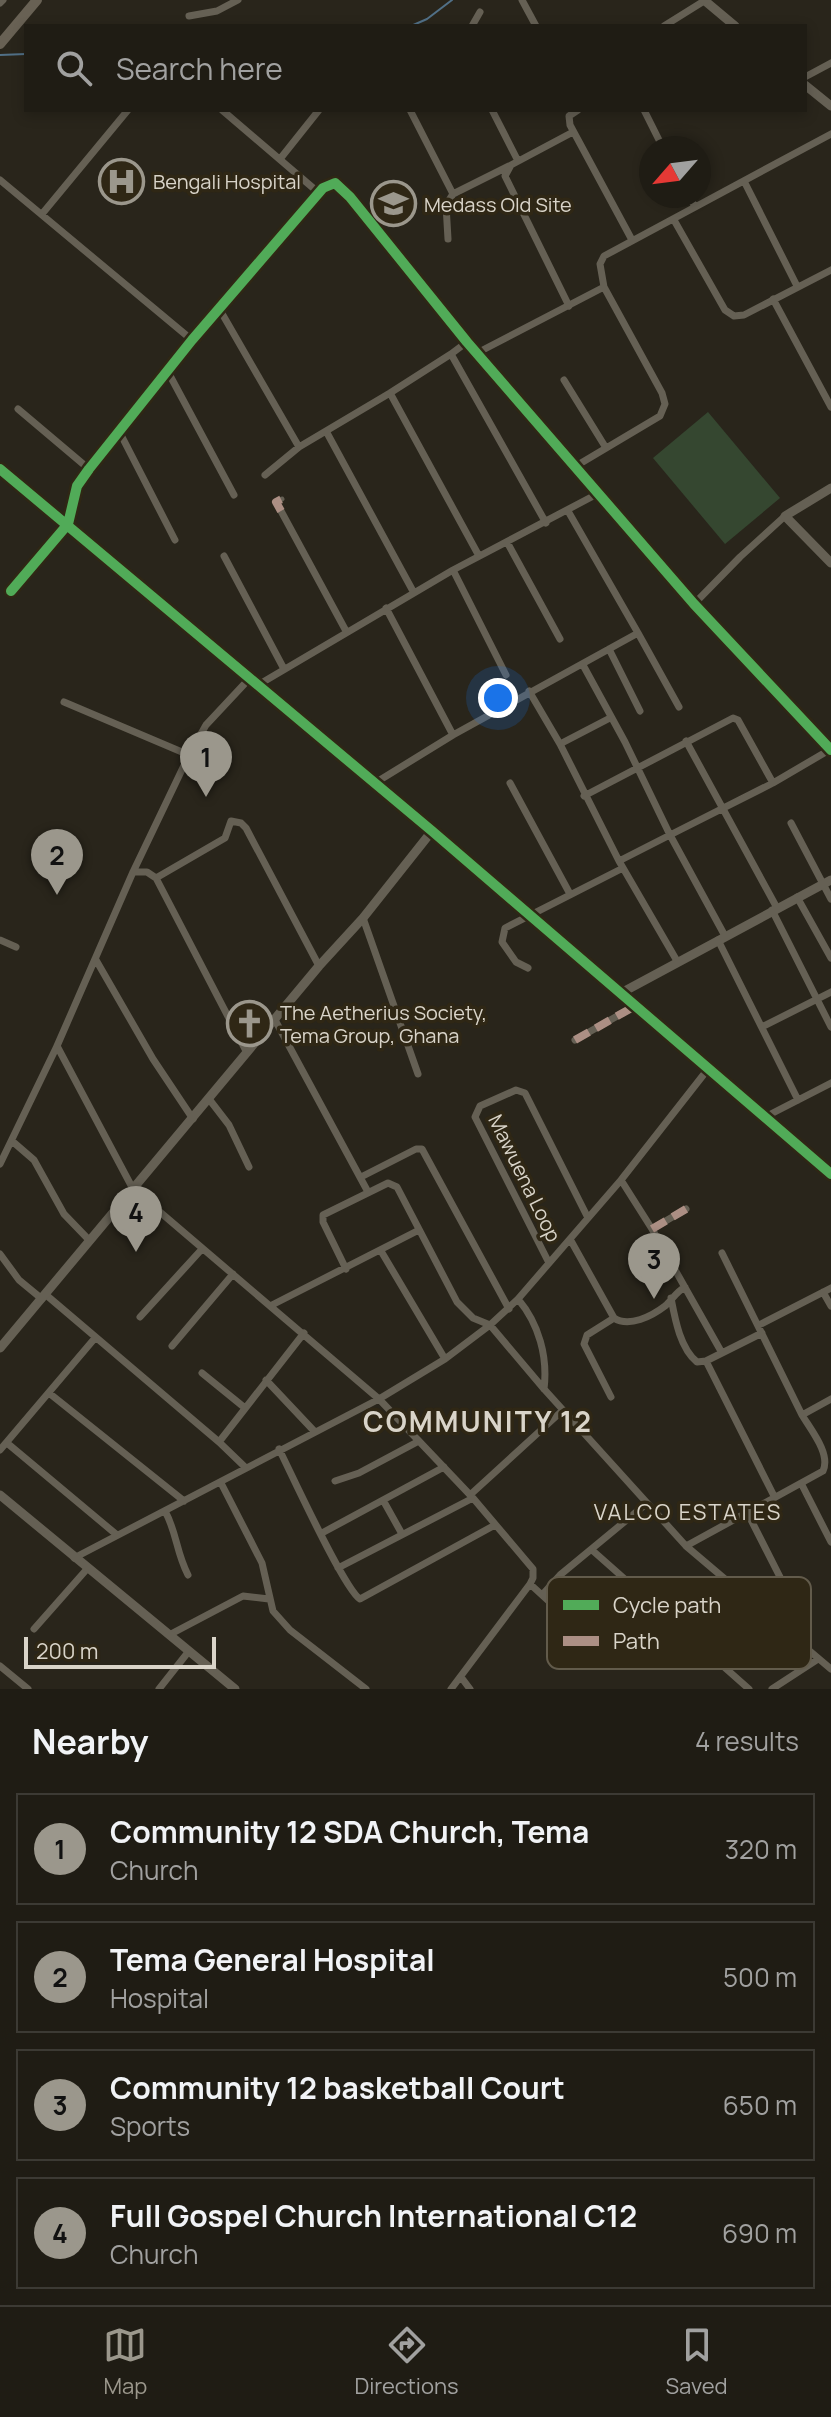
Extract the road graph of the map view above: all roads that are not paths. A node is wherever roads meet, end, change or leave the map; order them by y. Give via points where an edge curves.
1 (37, 0) edge
2 (238, 0) edge
3 (522, 0) edge
4 (704, 0) edge
5 (480, 12) dead end
6 (189, 16) dead end
7 (473, 24) edge
8 (535, 24) edge
9 (667, 24) edge
10 (733, 24) edge
11 (0, 44) edge
12 (831, 63) edge
13 (807, 76) edge
14 (807, 87) edge
15 (831, 106) edge
16 (126, 112) edge
17 (224, 112) edge
18 (317, 112) edge
19 (411, 112) edge
20 (493, 112) edge
21 (575, 112) edge
22 (645, 112) edge
23 (573, 132) junction
24 (831, 134) edge
25 (657, 136) edge
26 (280, 159) junction
27 (515, 163) junction
28 (0, 180) edge
29 (744, 181) junction
30 (319, 193) junction
31 (453, 194) junction
32 (711, 199) edge
33 (693, 208) edge
34 (42, 214) junction
35 (674, 220) junction
36 (448, 239) dead end
37 (632, 240) junction
38 (831, 270) edge
39 (797, 286) junction
40 (604, 287) junction
41 (773, 299) junction
42 (569, 306) junction
43 (220, 310) junction
44 (192, 340) junction
45 (467, 342) junction
46 (477, 353) junction
47 (451, 354) junction
48 (167, 370) junction
49 (564, 380) dead end
50 (390, 393) junction
51 (831, 407) edge
52 (18, 409) dead end
53 (119, 431) junction
54 (326, 431) junction
55 (299, 447) junction
56 (606, 448) junction
57 (576, 466) junction
58 (0, 469) edge
59 (89, 469) junction
60 (265, 475) dead end
61 (831, 488) edge
62 (599, 493) junction
63 (234, 495) dead end
64 (282, 499) dead end
65 (281, 511) joint
66 (568, 511) junction
67 (785, 516) junction
68 (546, 523) junction
69 (68, 524) junction
70 (175, 540) dead end
71 (507, 542) junction
72 (224, 556) dead end
73 (479, 556) junction
74 (831, 563) edge
75 (453, 570) junction
76 (11, 591) dead end
77 (414, 593) junction
78 (694, 604) junction
79 (386, 608) junction
80 (346, 631) junction
81 (638, 633) junction
82 (560, 639) dead end
83 (609, 649) junction
84 (583, 665) junction
85 (284, 669) junction
86 (506, 675) dead end
87 (254, 682) junction
88 (529, 691) junction
89 (64, 702) dead end
90 (679, 707) dead end
91 (640, 711) dead end
92 (610, 718) junction
93 (453, 735) junction
94 (686, 741) junction
95 (560, 744) junction
96 (831, 750) edge
97 (189, 755) junction
98 (635, 767) junction
99 (375, 783) junction
100 (510, 783) dead end
101 (773, 783) junction
102 (584, 796) junction
103 (722, 809) junction
104 (791, 823) dead end
105 (432, 831) junction
106 (670, 835) junction
107 (621, 865) junction
108 (133, 872) junction
109 (156, 878) junction
110 (827, 882) edge
111 (570, 894) junction
112 (797, 897) junction
113 (831, 899) edge
114 (775, 909) junction
115 (529, 916) junction
116 (363, 918) junction
117 (722, 938) junction
118 (0, 940) edge
119 (16, 947) dead end
120 (831, 958) edge
121 (96, 960) junction
122 (677, 961) junction
123 (319, 966) junction
124 (528, 968) dead end
125 (831, 992) edge
126 (621, 993) junction
127 (817, 998) junction
128 (635, 1006) junction
129 (275, 1020) junction
130 (762, 1027) junction
131 (831, 1027) edge
132 (575, 1040) dead end
133 (57, 1046) junction
134 (247, 1053) junction
135 (708, 1069) junction
136 (418, 1074) dead end
137 (831, 1083) edge
138 (209, 1099) junction
139 (798, 1100) junction
140 (765, 1117) junction
141 (193, 1119) junction
142 (12, 1141) junction
143 (0, 1164) edge
144 (249, 1167) dead end
145 (831, 1174) edge
146 (361, 1177) junction
147 (621, 1180) junction
148 (133, 1189) junction
149 (368, 1192) junction
150 (686, 1209) dead end
151 (588, 1218) junction
152 (652, 1229) junction
153 (419, 1230) junction
154 (570, 1239) junction
155 (90, 1241) junction
156 (202, 1249) junction
157 (381, 1251) junction
158 (722, 1253) dead end
159 (0, 1254) edge
160 (549, 1263) junction
161 (346, 1269) junction
162 (233, 1274) junction
163 (685, 1287) junction
164 (827, 1290) edge
165 (44, 1296) junction
166 (671, 1298) junction
167 (518, 1299) junction
168 (270, 1306) junction
169 (831, 1306) edge
170 (509, 1309) junction
171 (140, 1317) dead end
172 (614, 1318) junction
173 (490, 1325) junction
174 (760, 1329) junction
175 (304, 1333) junction
176 (95, 1338) junction
177 (172, 1346) dead end
178 (0, 1348) edge
179 (722, 1353) junction
180 (445, 1359) junction
181 (706, 1361) junction
182 (202, 1373) dead end
183 (266, 1380) junction
184 (544, 1389) junction
185 (49, 1393) junction
186 (611, 1397) dead end
187 (379, 1399) junction
188 (831, 1399) edge
189 (245, 1408) junction
190 (563, 1410) junction
191 (802, 1415) junction
192 (315, 1432) junction
193 (419, 1441) junction
194 (219, 1442) junction
195 (7, 1443) junction
196 (279, 1449) junction
197 (0, 1450) edge
198 (828, 1453) edge
199 (444, 1467) junction
200 (246, 1468) junction
201 (335, 1481) dead end
202 (221, 1483) junction
203 (801, 1483) junction
204 (0, 1495) edge
205 (774, 1496) junction
206 (471, 1497) junction
207 (383, 1500) junction
208 (184, 1501) junction
209 (646, 1504) junction
210 (165, 1511) junction
211 (747, 1512) junction
212 (495, 1525) junction
213 (322, 1533) junction
214 (402, 1534) junction
215 (117, 1535) junction
216 (831, 1542) edge
217 (686, 1546) junction
218 (592, 1550) junction
219 (74, 1558) junction
220 (338, 1568) junction
221 (87, 1569) junction
222 (188, 1575) dead end
223 (558, 1577) edge
224 (622, 1577) edge
225 (724, 1577) edge
226 (780, 1577) dead end
227 (530, 1584) junction
228 (547, 1589) edge
229 (542, 1595) junction
230 (269, 1599) junction
231 (547, 1600) edge
232 (34, 1629) dead end
233 (169, 1635) junction
234 (189, 1651) junction
235 (811, 1653) edge
236 (818, 1659) junction
237 (811, 1664) edge
238 (0, 1666) edge
239 (726, 1669) edge
240 (803, 1669) edge
241 (831, 1669) edge
242 (461, 1677) junction
243 (28, 1689) edge
244 (159, 1689) edge
245 (235, 1689) edge
246 (366, 1689) edge
247 (451, 1689) edge
248 (470, 1689) edge
249 (749, 1689) edge
250 (772, 1689) edge

1 - 11 main road
2 - 6 street
3 - 8 street
4 - 9 street
4 - 10 street
5 - 7 street
12 - 13 street
14 - 15 street
16 - 34 street
17 - 26 street
18 - 26 street
19 - 31 street
20 - 27 street
21 - 23 street via 569,116
22 - 25 street
23 - 27 street
23 - 37 street
24 - 29 street
26 - 30 street
27 - 31 street
27 - 42 street via 506,171 507,184
28 - 34 street
29 - 32 street
29 - 39 street
30 - 43 street
30 - 45 street via 332,183 342,188
31 - 36 street via 446,205
33 - 35 street
34 - 44 street
35 - 37 street
35 - 41 street via 725,310 744,315
37 - 40 street via 604,256
38 - 39 street
39 - 41 street
40 - 42 street
40 - 56 street via 665,404 660,416
41 - 51 street
42 - 46 street
43 - 44 street
43 - 55 street
44 - 48 street
45 - 46 street
45 - 47 street
46 - 57 street
47 - 50 street
47 - 68 street
48 - 53 street
48 - 63 street
49 - 56 street
50 - 54 street
50 - 73 street
52 - 59 street
53 - 59 street
53 - 70 street
54 - 55 street
54 - 77 street
55 - 60 street
56 - 57 street
57 - 62 street
58 - 69 street
59 - 69 street via 77,486
61 - 67 street
62 - 66 street
62 - 78 street
64 - 65 street via 276,502
65 - 80 street
66 - 68 street
66 - 81 street
67 - 74 street
67 - 78 street
68 - 71 street
69 - 76 street
69 - 87 street
71 - 73 street
71 - 82 street
72 - 85 street
73 - 75 street
75 - 77 street
75 - 86 street
77 - 79 street
78 - 96 street
79 - 80 street
79 - 93 street
80 - 85 street
81 - 83 street
81 - 90 street
83 - 84 street
83 - 91 street
84 - 88 street
84 - 92 street
85 - 87 street
87 - 97 street via 206,725
87 - 99 street
88 - 93 street
88 - 95 street
89 - 97 street
92 - 95 street
92 - 98 street
93 - 99 street
94 - 98 street
94 - 101 street via 738,720
94 - 103 street
95 - 102 street
96 - 101 street
97 - 108 street
98 - 102 street
98 - 106 street
99 - 105 street
100 - 111 street
101 - 103 street
102 - 107 street
103 - 106 street
103 - 114 street
104 - 110 street
105 - 115 street
105 - 116 street
106 - 107 street
106 - 117 street
107 - 111 street
107 - 122 street
108 - 109 street
108 - 121 street
109 - 123 street via 225,838 231,821 241,823
109 - 134 street
110 - 112 street
110 - 113 street
111 - 115 street
112 - 114 street
112 - 120 street
114 - 117 street
114 - 127 street
115 - 124 street via 505,928 502,942 516,962
115 - 126 street
116 - 123 street
116 - 136 street
117 - 122 street
117 - 130 street
118 - 119 street
121 - 133 street
121 - 141 street
122 - 126 street
123 - 129 street
125 - 127 street
126 - 128 street
127 - 130 street
127 - 131 street
128 - 132 street
128 - 135 street
129 - 134 street
129 - 146 street
130 - 139 street
133 - 142 street
133 - 148 street
134 - 138 street
135 - 140 street
135 - 147 street
137 - 139 street
138 - 141 street
138 - 144 street via 229,1125
139 - 140 street
140 - 145 street
141 - 148 street
142 - 143 street
142 - 155 street via 34,1160 64,1214
146 - 149 street
146 - 170 street via 422,1149
147 - 151 street
147 - 152 street
148 - 155 street
148 - 156 street
149 - 153 street via 388,1183 397,1187
149 - 161 street via 323,1215
150 - 152 street
151 - 154 street
151 - 160 street, Mawuena Loop via 525,1093 516,1090 480,1106 475,1117
152 - 163 street
153 - 157 street
153 - 173 street via 457,1302
154 - 160 street
154 - 172 street
155 - 165 street
156 - 162 street
156 - 171 street
157 - 161 street
157 - 180 street
158 - 174 street
159 - 165 street via 19,1280
160 - 167 street
161 - 168 street
162 - 168 street
162 - 177 street
163 - 166 street
163 - 179 street
164 - 169 street
164 - 174 street
165 - 176 street
165 - 178 street
166 - 172 street via 638,1320
166 - 181 street via 691,1357
167 - 170 street
167 - 184 street via 540,1339
168 - 175 street
170 - 173 street
172 - 186 street via 587,1335 584,1344
173 - 180 street
173 - 184 street
174 - 179 street
174 - 191 street
175 - 183 street
175 - 187 street
176 - 185 street
176 - 194 street
179 - 181 street
180 - 187 street
181 - 205 street
182 - 189 street
183 - 189 street
183 - 192 street
184 - 190 street
185 - 195 street
185 - 208 street
187 - 192 street
187 - 193 street
188 - 191 street
189 - 194 street
190 - 206 street
190 - 209 street
191 - 198 street
192 - 196 street
193 - 199 street
193 - 201 street
194 - 200 street
195 - 197 street
195 - 215 street
196 - 200 street
196 - 213 street
198 - 203 street via 823,1471
199 - 206 street
199 - 207 street
200 - 202 street
202 - 208 street
202 - 230 street via 262,1563
203 - 205 street
203 - 216 street
204 - 219 street
205 - 211 street
206 - 212 street
206 - 214 street
207 - 213 street
207 - 214 street
208 - 210 street
209 - 217 street
209 - 218 street
210 - 215 street
210 - 222 street
211 - 217 street
211 - 226 street
212 - 220 street via 360,1599
212 - 227 street via 533,1569
213 - 220 street
214 - 220 street
215 - 219 street
217 - 225 street
218 - 223 street
218 - 224 street
219 - 221 street
221 - 232 street
221 - 233 street
227 - 229 street
227 - 242 street
228 - 229 street
229 - 231 street
230 - 233 street via 243,1596
230 - 246 street via 290,1630
233 - 234 street
234 - 244 street
234 - 245 street
235 - 236 street
236 - 237 street
236 - 241 street
238 - 243 street
239 - 249 street
240 - 250 street
242 - 247 street
242 - 248 street

